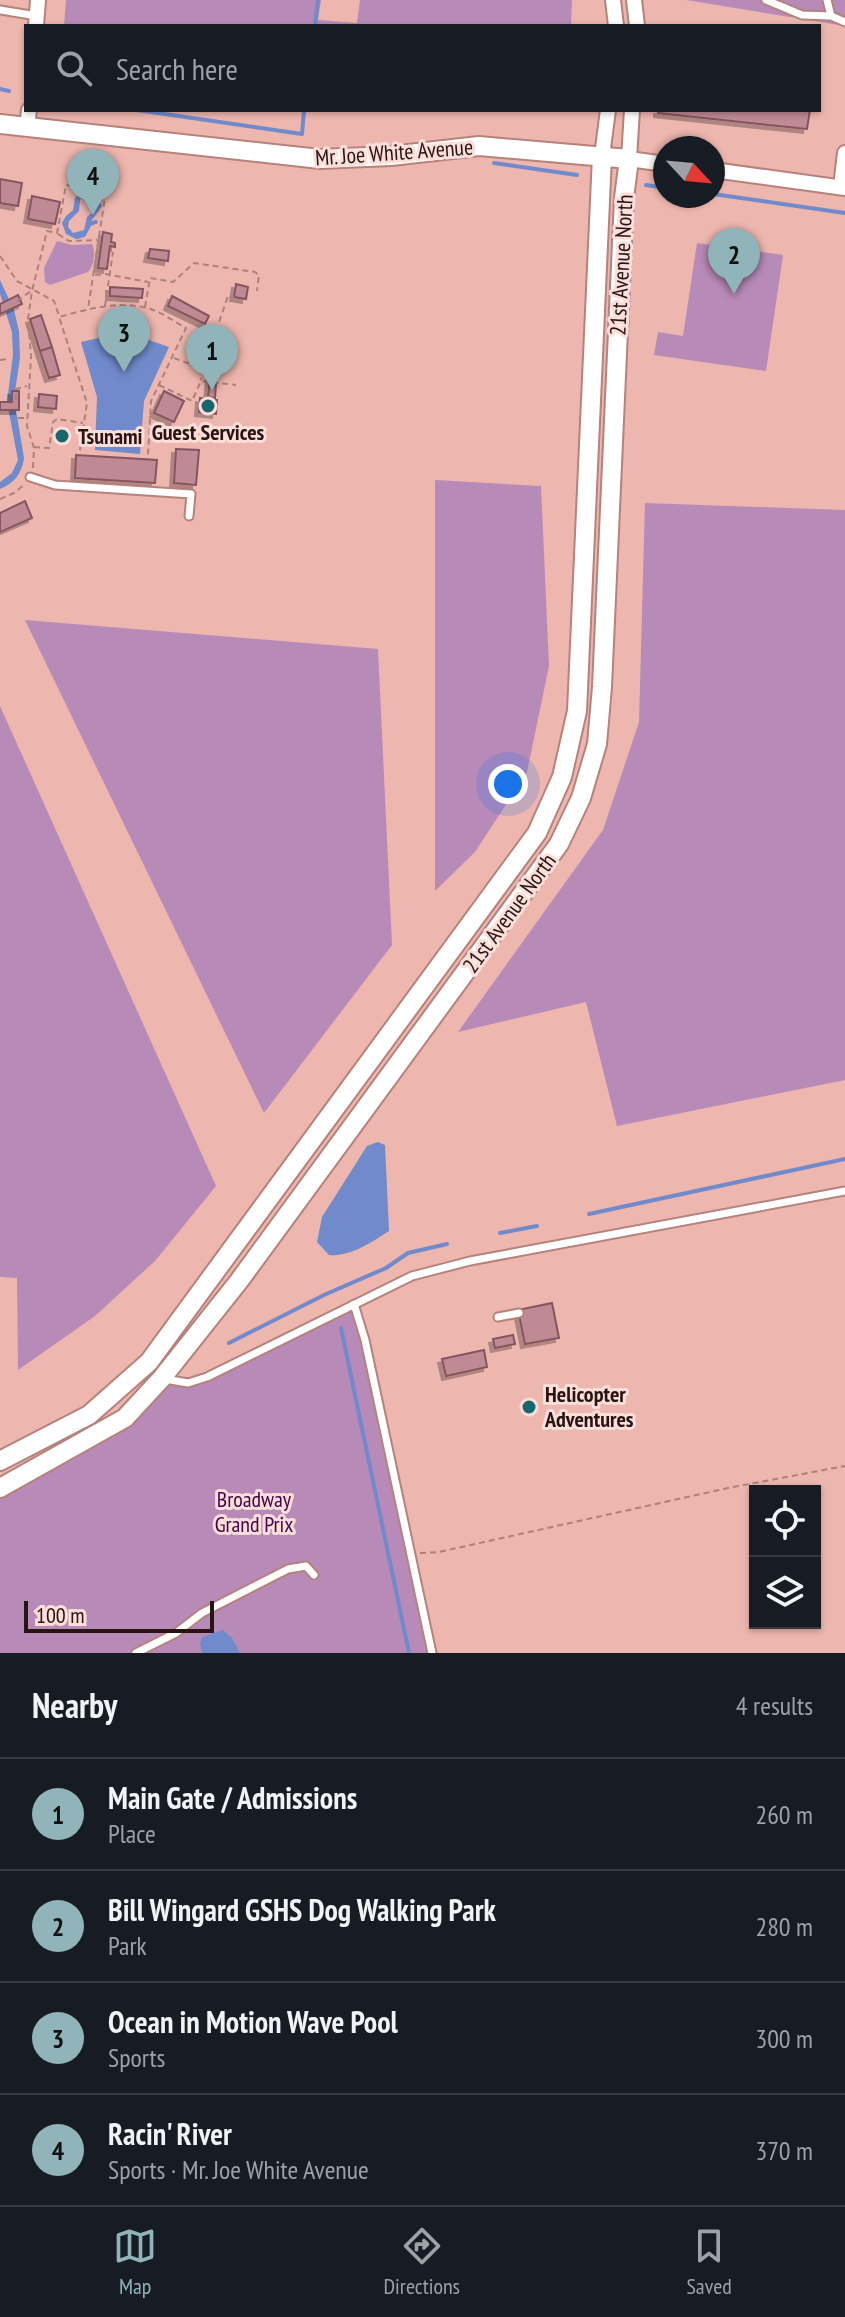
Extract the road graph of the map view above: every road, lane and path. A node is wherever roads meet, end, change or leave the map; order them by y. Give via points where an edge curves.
1 (38, 0) edge
2 (613, 0) edge
3 (634, 0) edge
4 (766, 0) edge
5 (827, 0) edge
6 (0, 10) edge
7 (831, 16) junction
8 (37, 21) edge
9 (845, 22) edge
10 (616, 24) edge
11 (637, 24) edge
12 (608, 112) edge
13 (632, 112) edge
14 (28, 119) edge
15 (0, 123) edge
16 (845, 153) edge
17 (602, 156) junction
18 (629, 159) junction
19 (653, 162) edge
20 (725, 172) edge
21 (843, 188) edge
22 (57, 233) junction
23 (98, 240) junction
24 (113, 252) dead end
25 (0, 256) edge
26 (93, 275) junction
27 (109, 275) junction
28 (149, 282) junction
29 (32, 291) junction
30 (257, 291) dead end
31 (234, 297) dead end
32 (17, 301) dead end
33 (105, 306) junction
34 (88, 309) junction
35 (145, 309) junction
36 (59, 317) junction
37 (172, 357) junction
38 (7, 359) dead end
39 (0, 360) edge
40 (203, 369) junction
41 (201, 381) junction
42 (159, 385) junction
43 (236, 385) dead end
44 (28, 386) junction
45 (16, 400) dead end
46 (18, 418) dead end
47 (26, 418) junction
48 (84, 423) junction
49 (33, 446) junction
50 (80, 450) dead end
51 (148, 455) dead end
52 (30, 477) junction
53 (0, 499) edge
54 (189, 516) dead end
55 (845, 1191) edge
56 (354, 1304) junction
57 (519, 1313) dead end
58 (498, 1317) dead end
59 (162, 1378) junction
60 (29, 1446) junction
61 (0, 1461) edge
62 (41, 1466) junction
63 (845, 1466) edge
64 (0, 1488) edge
65 (411, 1553) junction
66 (314, 1575) dead end
67 (136, 1653) edge
68 (432, 1653) edge

1 - 8 street
2 - 10 street
3 - 11 street
4 - 7 lane via 802,15
5 - 7 lane
6 - 8 lane
7 - 9 lane
12 - 17 street
13 - 18 street
14 - 15 street, Mr. Joe White Avenue
14 - 17 street, Mr. Joe White Avenue via 320,159 479,146
16 - 21 street
17 - 18 street, Mr. Joe White Avenue
17 - 60 street, 21st Avenue North via 577,711 562,777 537,833 149,1362 89,1415
18 - 19 street, Mr. Joe White Avenue
18 - 59 street, 21st Avenue North via 600,716 581,798 559,844
20 - 21 street
22 - 23 path via 75,242
22 - 23 path via 66,185 106,191
22 - 29 path via 47,231
23 - 26 path
24 - 27 path
25 - 29 path via 17,281
26 - 27 path
26 - 34 path
27 - 28 path
27 - 33 path
28 - 30 path via 173,282 194,263 255,272
28 - 35 path
29 - 32 path
29 - 36 path via 54,301
29 - 44 path
31 - 40 path via 228,296
33 - 34 path
33 - 35 path
34 - 36 path
35 - 37 path via 186,328
36 - 48 path via 87,403
37 - 40 path
37 - 42 path
38 - 39 path
40 - 41 path
41 - 42 path via 192,401
41 - 43 path
42 - 51 path via 151,401
44 - 45 path via 16,389
44 - 47 path
46 - 47 path
47 - 49 path
48 - 49 path via 57,419 49,448
48 - 50 path
49 - 52 path
52 - 53 path
52 - 54 lane via 55,485 191,494
55 - 56 lane via 470,1261 412,1276
56 - 59 lane via 207,1377 188,1383
56 - 65 lane
57 - 58 lane
59 - 62 street, 21st Avenue North via 125,1418
60 - 61 street, 21st Avenue North
60 - 62 lane
62 - 64 street, 21st Avenue North
63 - 65 path via 439,1552
65 - 68 lane
66 - 67 lane via 306,1566 288,1569

